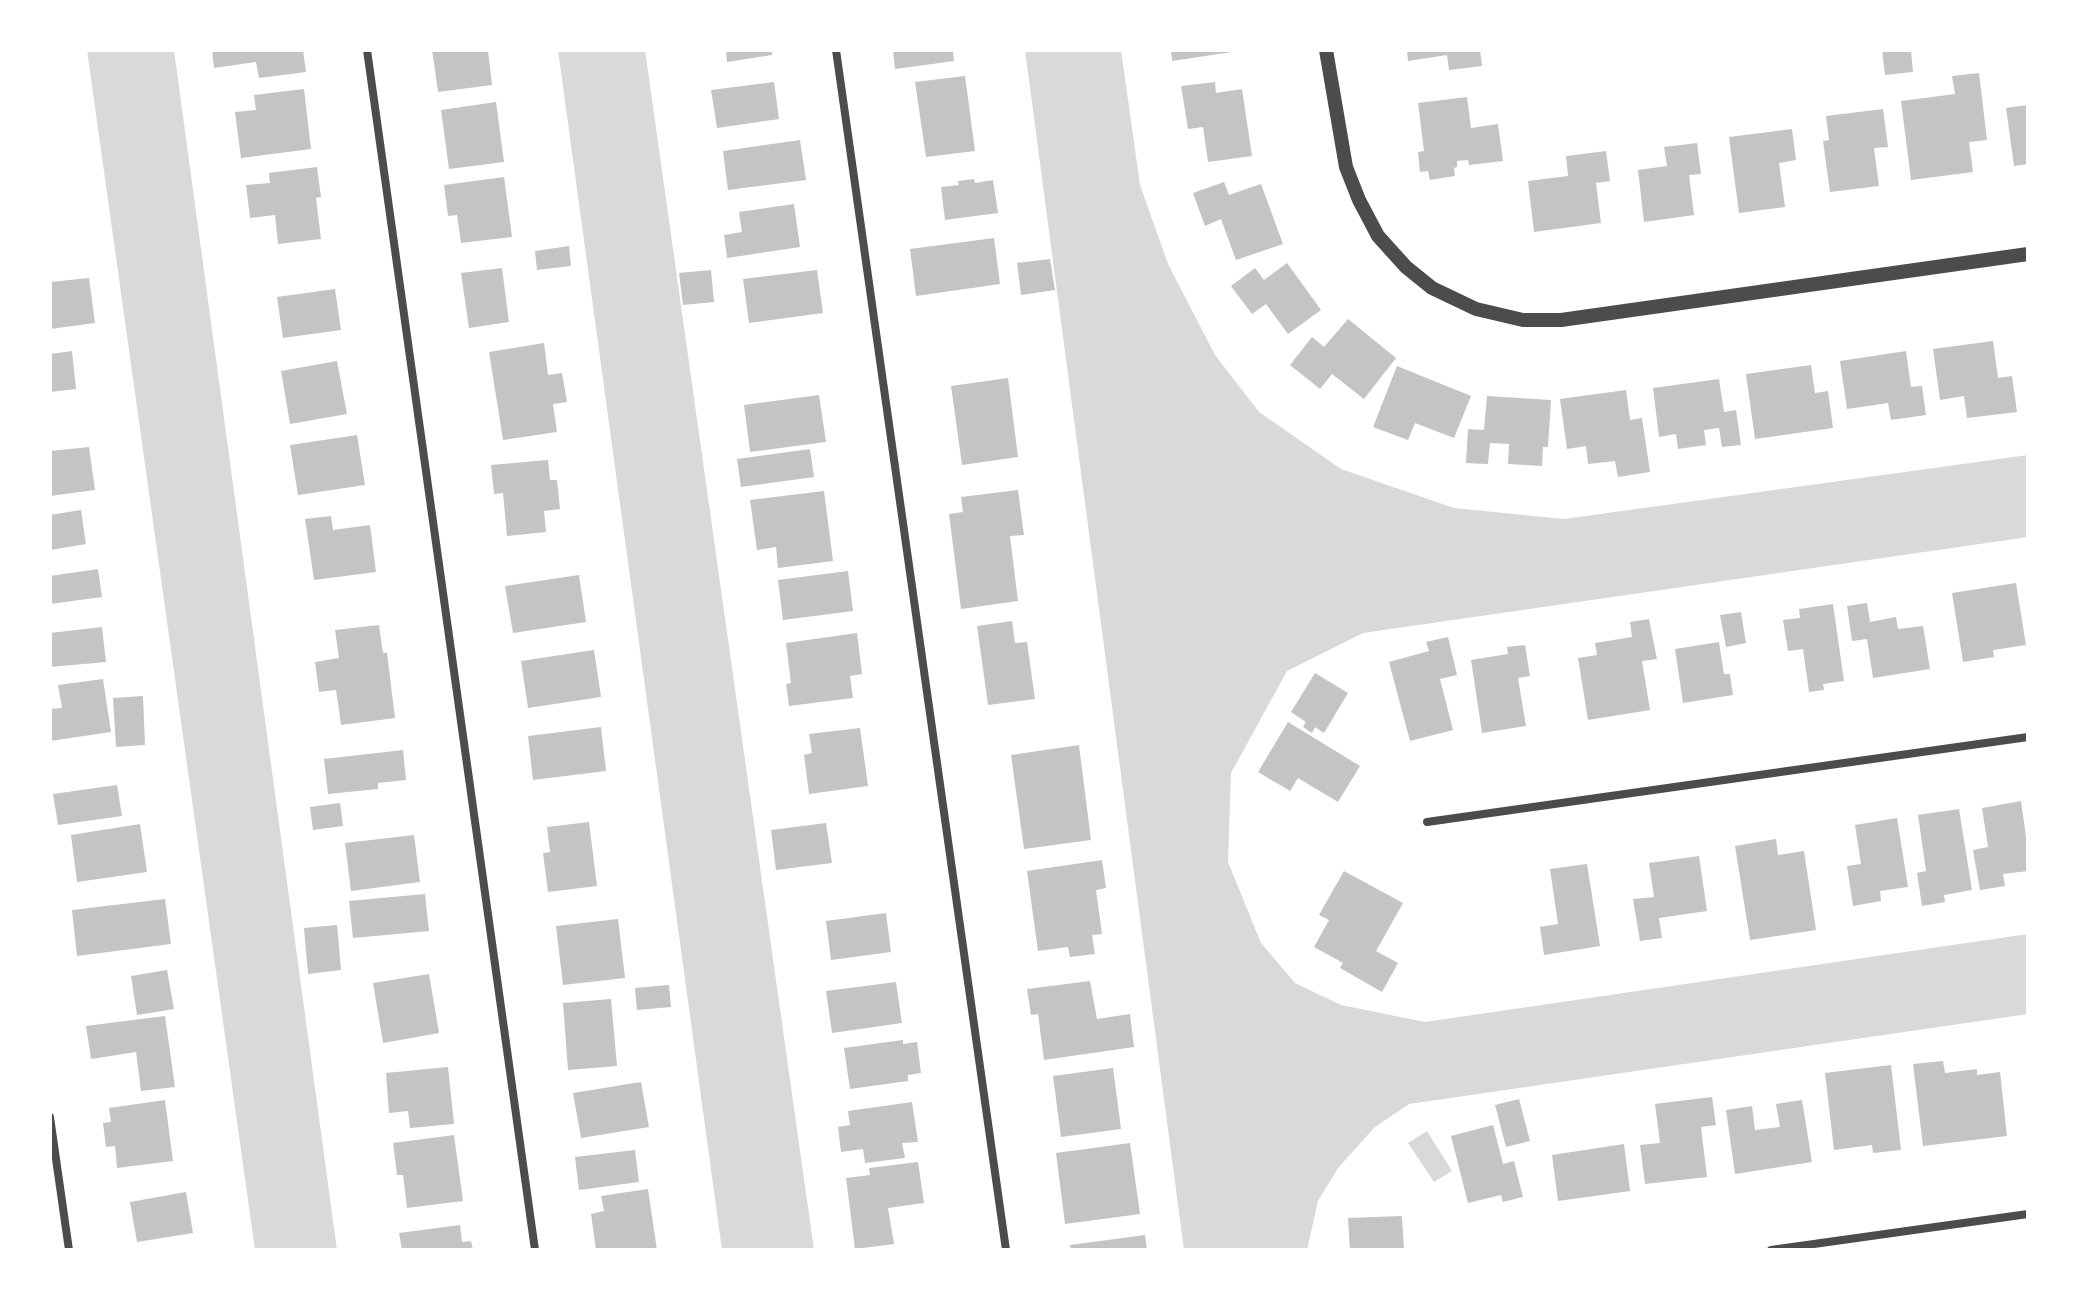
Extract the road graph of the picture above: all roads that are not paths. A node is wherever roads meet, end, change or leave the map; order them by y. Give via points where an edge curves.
1 (367, 50) edge
2 (836, 50) edge
3 (1326, 50) edge
4 (2028, 254) edge
5 (2028, 737) edge
6 (1427, 822) dead end
7 (50, 1117) edge
8 (2028, 1214) edge
9 (69, 1250) edge
10 (535, 1250) edge
11 (1006, 1250) edge
12 (1771, 1250) edge

1 - 10 street
2 - 11 street
3 - 4 street via 1346,167 1378,236 1432,288 1476,309 1523,320 1561,320
5 - 6 street
7 - 9 street
8 - 12 street

